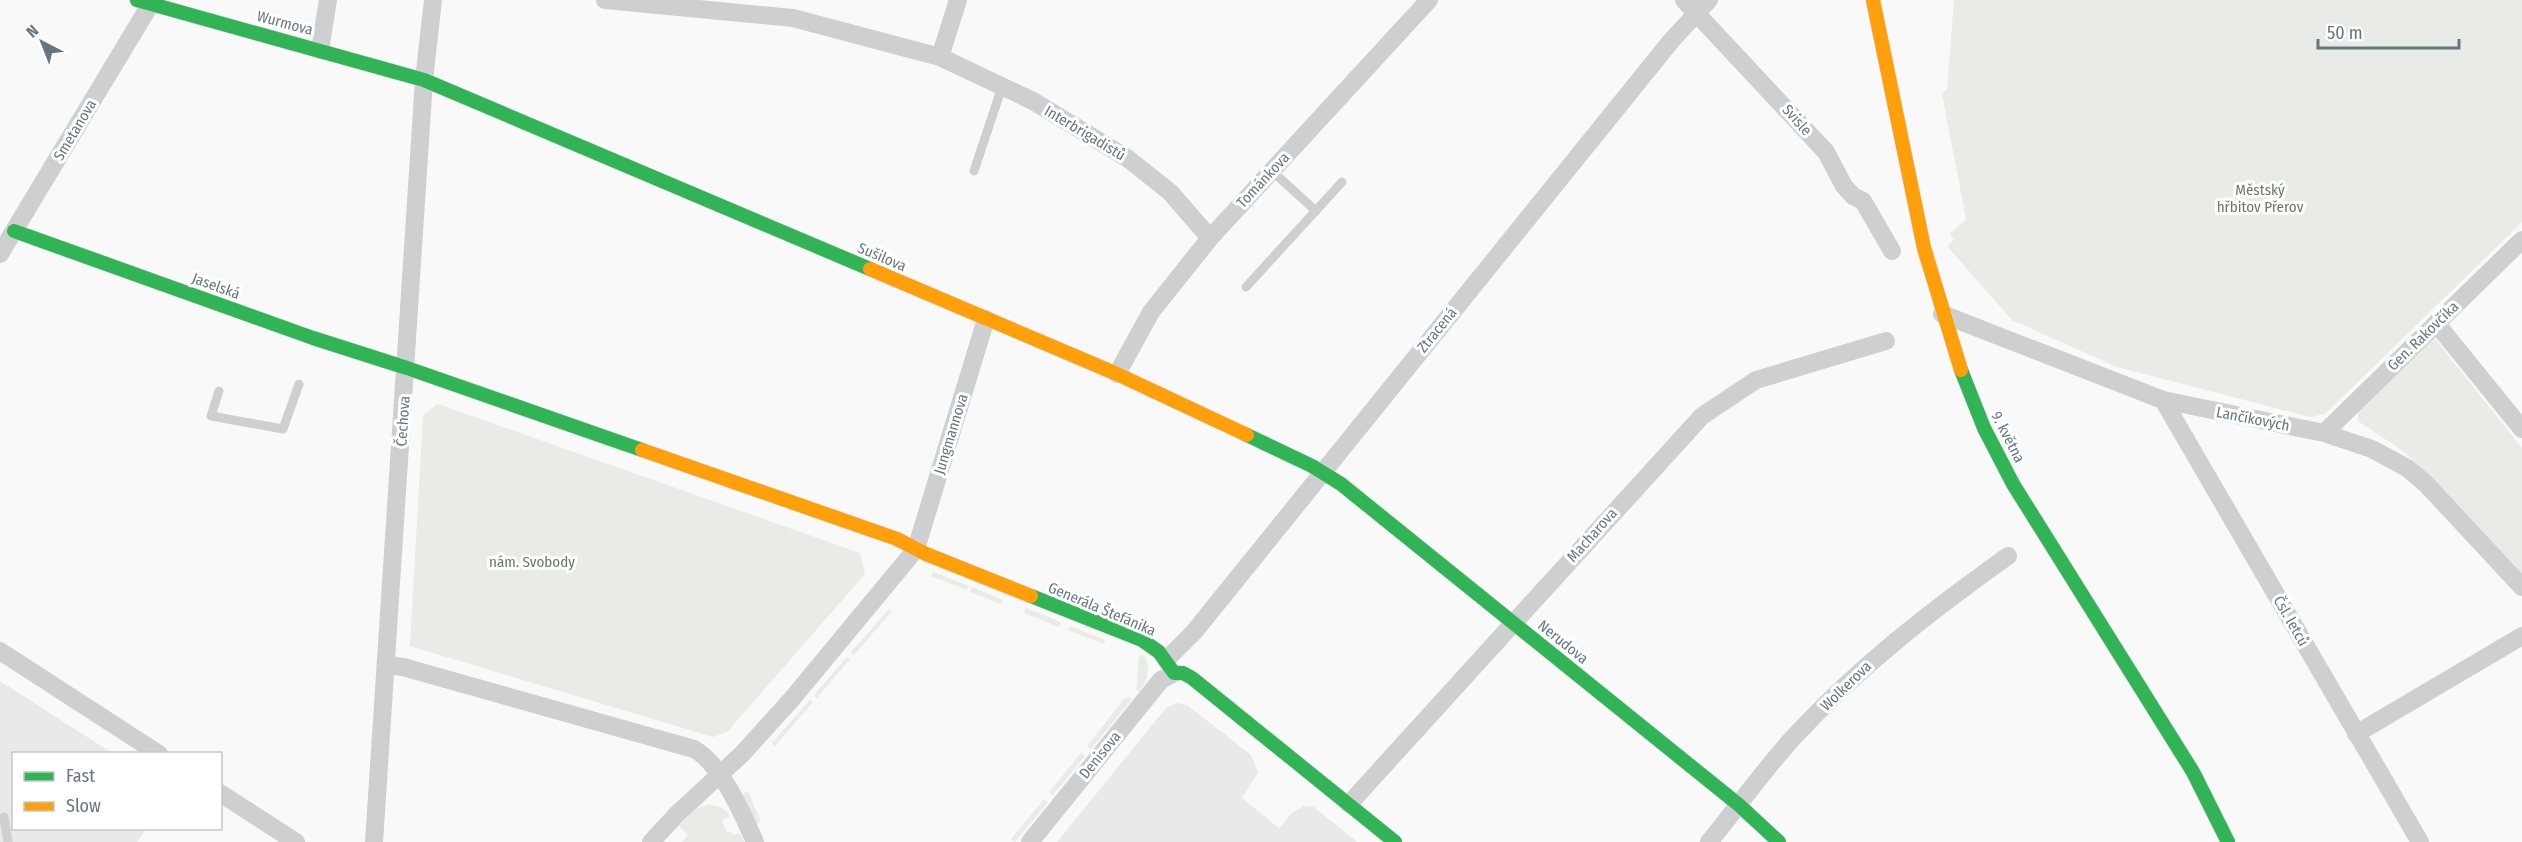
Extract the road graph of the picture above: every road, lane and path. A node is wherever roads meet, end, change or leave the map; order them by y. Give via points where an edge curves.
1 (328, 0) edge
2 (433, 0) edge
3 (605, 0) edge
4 (958, 0) edge
5 (1429, 0) edge
6 (1873, 0) edge
7 (144, 2) edge
8 (1697, 4) edge
9 (759, 7) edge
10 (320, 50) junction
11 (940, 57) junction
12 (424, 80) junction
13 (1002, 87) junction
14 (974, 171) dead end
15 (1272, 171) junction
16 (1342, 182) dead end
17 (1316, 211) junction
18 (15, 231) junction
19 (1210, 238) junction
20 (2522, 240) edge
21 (1892, 251) dead end
22 (0, 254) edge
23 (1246, 287) dead end
24 (1942, 314) junction
25 (986, 319) junction
26 (2436, 323) junction
27 (1886, 341) dead end
28 (407, 368) junction
29 (1116, 374) junction
30 (299, 384) dead end
31 (219, 391) dead end
32 (2163, 400) junction
33 (2522, 429) edge
34 (2324, 433) junction
35 (1323, 472) junction
36 (916, 549) junction
37 (2008, 556) dead end
38 (2522, 587) edge
39 (1512, 622) junction
40 (2522, 636) edge
41 (0, 651) edge
42 (386, 665) junction
43 (1170, 667) junction
44 (2356, 734) junction
45 (157, 752) edge
46 (719, 776) junction
47 (222, 794) edge
48 (1349, 804) junction
49 (1739, 805) junction
50 (1, 816) edge
51 (8, 842) edge
52 (296, 842) edge
53 (374, 842) edge
54 (651, 842) edge
55 (755, 842) edge
56 (1030, 842) edge
57 (1395, 842) edge
58 (1709, 842) edge
59 (1779, 842) edge
60 (2228, 842) edge
61 (2420, 842) edge

1 - 10 street
2 - 12 street, Čechova
3 - 9 street, Interbrigadistů
4 - 11 street
5 - 15 street, Tománkova
6 - 24 street, 9. května
7 - 10 street, Wurmova
7 - 18 street, Smetanova
8 - 21 street, Svisle via 1826,152 1844,186 1863,201
8 - 35 street, Ztracená
9 - 11 street, Interbrigadistů
10 - 12 street, Wurmova
11 - 13 street, Interbrigadistů
12 - 25 street, Sušilova
12 - 28 street, Čechova
13 - 14 lane
13 - 19 street, Interbrigadistů via 1127,158 1170,192
15 - 17 lane
15 - 19 street, Tománkova
16 - 17 lane
17 - 23 lane
18 - 22 street, Smetanova
18 - 28 street, Jaselská via 311,344
19 - 29 street, Tománkova via 1151,312
20 - 26 street, Gen. Rakovčíka
24 - 32 street, Lančíkových
24 - 60 street, 9. května via 1992,446 2193,772
25 - 29 street, Sušilova
25 - 36 street, Jungmannova
26 - 33 street
26 - 34 street, Gen. Rakovčíka
27 - 39 street, Macharova via 1756,380 1702,416
28 - 36 street via 897,538
28 - 42 street, Čechova
29 - 35 street, Sušilova
30 - 31 lane via 283,429 211,416
32 - 34 street, Lančíkových
32 - 44 street, Čsl. letců
34 - 38 street, Lančíkových via 2372,449 2416,475
35 - 39 street, Nerudova
35 - 43 street, Ztracená
36 - 43 street, Generála Štefánika via 1142,640
36 - 46 street via 791,700
37 - 49 street, Wolkerova via 1932,610 1861,670 1792,740
39 - 48 street, Macharova
39 - 49 street, Nerudova
40 - 44 street
41 - 45 street
42 - 46 street via 694,749 706,757
42 - 53 street, Čechova
43 - 48 street, Generála Štefánika via 1192,678
43 - 56 street, Denisova
44 - 61 street, Čsl. letců
46 - 54 street
46 - 55 street
47 - 52 street
48 - 57 street, Generála Štefánika
49 - 58 street, Wolkerova
49 - 59 street, Nerudova
50 - 51 lane

